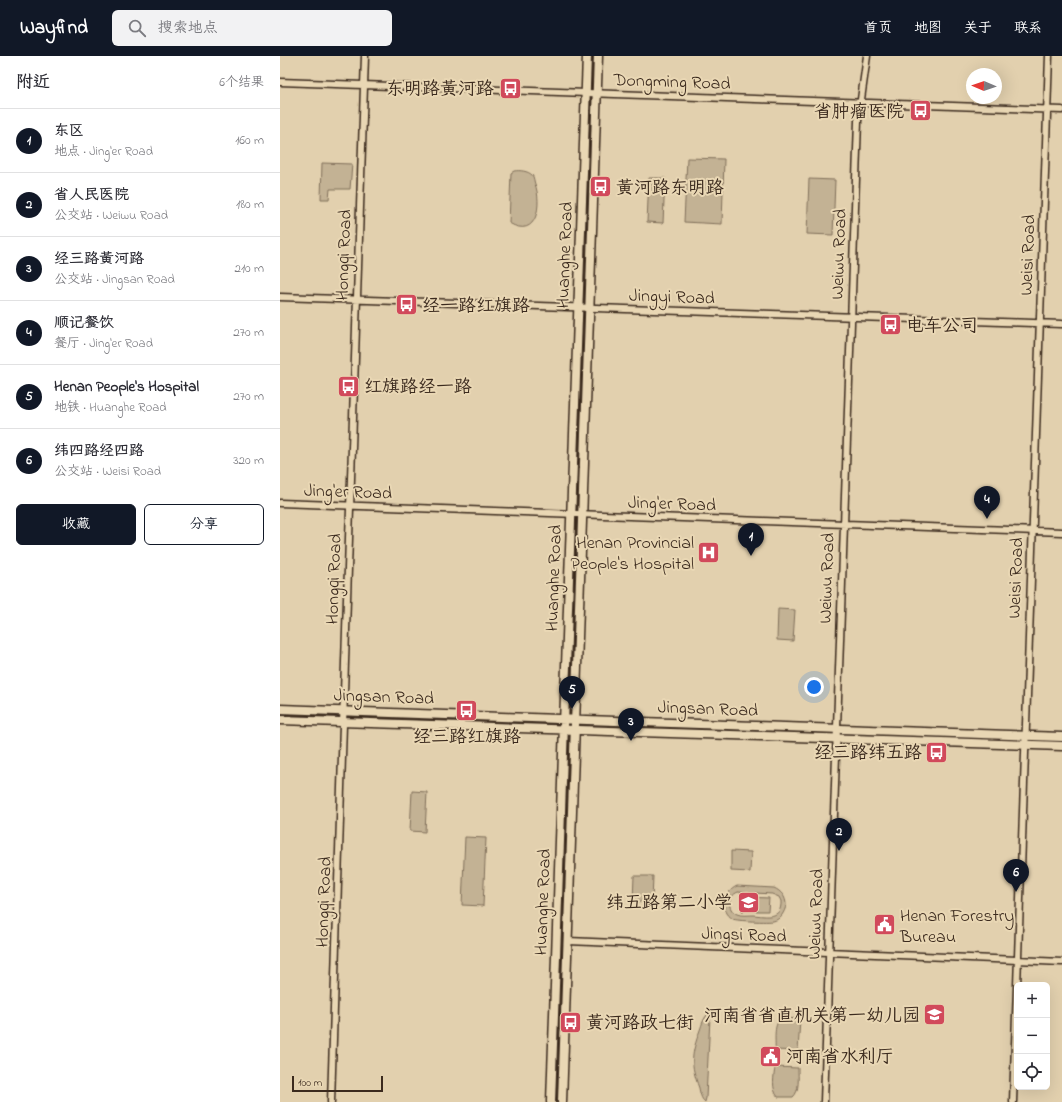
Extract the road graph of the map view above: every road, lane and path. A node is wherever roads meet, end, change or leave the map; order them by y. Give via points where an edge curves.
1 (365, 56) edge
2 (587, 56) edge
3 (598, 56) edge
4 (867, 56) edge
5 (1049, 56) edge
6 (280, 82) edge
7 (364, 85) junction
8 (586, 93) junction
9 (597, 94) junction
10 (860, 103) junction
11 (1047, 109) junction
12 (1062, 110) edge
13 (280, 297) edge
14 (356, 300) junction
15 (578, 308) junction
16 (589, 308) junction
17 (851, 317) junction
18 (1040, 323) junction
19 (1062, 324) edge
20 (280, 503) edge
21 (350, 506) junction
22 (571, 514) junction
23 (582, 514) junction
24 (843, 524) junction
25 (1032, 531) junction
26 (1062, 532) edge
27 (280, 709) edge
28 (345, 711) junction
29 (565, 719) junction
30 (575, 719) junction
31 (280, 720) edge
32 (344, 722) junction
33 (836, 729) junction
34 (564, 730) junction
35 (575, 730) junction
36 (1025, 735) junction
37 (1062, 736) edge
38 (836, 739) junction
39 (1025, 745) junction
40 (1062, 746) edge
41 (568, 941) junction
42 (829, 952) junction
43 (1017, 960) junction
44 (1062, 962) edge
45 (331, 1102) edge
46 (551, 1102) edge
47 (562, 1102) edge
48 (824, 1102) edge
49 (1013, 1102) edge

1 - 7 street, Hongqi Road
2 - 8 main road, Huanghe Road
3 - 9 main road, Huanghe Road
4 - 10 street, Weiwu Road
5 - 11 street, Weisi Road
6 - 7 street, Dongming Road
7 - 8 street, Dongming Road
7 - 14 street, Hongqi Road
8 - 9 street, Dongming Road
8 - 15 main road, Huanghe Road
9 - 10 street, Dongming Road
9 - 16 main road, Huanghe Road
10 - 11 street, Dongming Road
10 - 17 street, Weiwu Road
11 - 12 street, Dongming Road
11 - 18 street, Weisi Road
13 - 14 street, Jingyi Road
14 - 15 street, Jingyi Road
14 - 21 street, Hongqi Road
15 - 16 street, Jingyi Road
15 - 22 main road, Huanghe Road
16 - 17 street, Jingyi Road
16 - 23 main road, Huanghe Road
17 - 18 street, Jingyi Road
17 - 24 street, Weiwu Road
18 - 19 street, Jingyi Road
18 - 25 street, Weisi Road
20 - 21 street, Jing'er Road
21 - 22 street, Jing'er Road
21 - 28 street, Hongqi Road
22 - 23 street, Jing'er Road
22 - 29 main road, Huanghe Road
23 - 24 street, Jing'er Road
23 - 30 main road, Huanghe Road
24 - 25 street, Jing'er Road
24 - 33 street, Weiwu Road
25 - 26 street, Jing'er Road
25 - 36 street, Weisi Road
27 - 28 main road, Jingsan Road
28 - 29 main road, Jingsan Road
28 - 32 street, Hongqi Road
29 - 30 main road, Jingsan Road
29 - 34 main road, Huanghe Road
30 - 33 main road, Jingsan Road
30 - 35 main road, Huanghe Road
31 - 32 main road, Jingsan Road
32 - 34 main road, Jingsan Road
32 - 45 street, Hongqi Road
33 - 36 main road, Jingsan Road
33 - 38 street, Weiwu Road
34 - 35 main road, Jingsan Road
34 - 46 main road, Huanghe Road
35 - 38 main road, Jingsan Road
35 - 41 main road, Huanghe Road
36 - 37 main road, Jingsan Road
36 - 39 street, Weisi Road
38 - 39 main road, Jingsan Road
38 - 42 street, Weiwu Road
39 - 40 main road, Jingsan Road
39 - 43 street, Weisi Road
41 - 42 street, Jingsi Road
41 - 47 main road, Huanghe Road
42 - 43 street, Jingsi Road
42 - 48 street, Weiwu Road
43 - 44 street, Jingsi Road
43 - 49 street, Weisi Road

